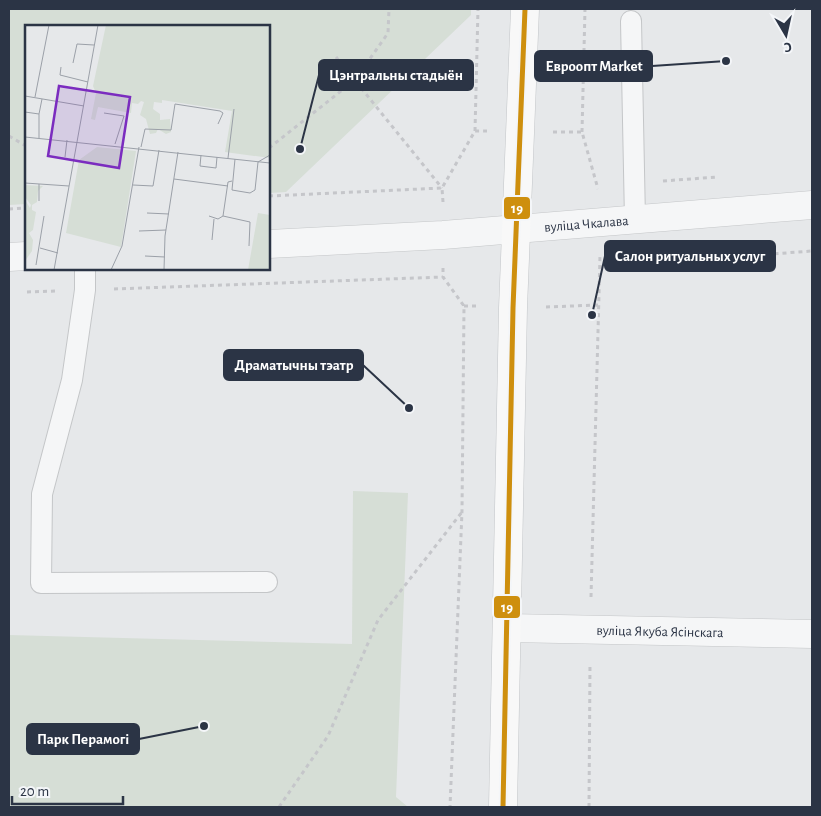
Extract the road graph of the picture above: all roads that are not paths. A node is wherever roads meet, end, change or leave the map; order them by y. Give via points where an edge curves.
1 (525, 9) edge
2 (632, 21) dead end
3 (812, 205) edge
4 (635, 220) junction
5 (516, 229) junction
6 (270, 244) edge
7 (25, 256) edge
8 (9, 257) edge
9 (85, 270) edge
10 (267, 582) dead end
11 (508, 628) junction
12 (812, 634) edge
13 (503, 807) edge

1 - 5 main road
2 - 4 lane
3 - 4 street, вуліца Чкалава
4 - 5 street, вуліца Чкалава
5 - 6 street, вуліца Чкалава
5 - 11 main road
7 - 8 street
9 - 10 lane via 72,380 42,494 41,583
11 - 12 street, вуліца Якуба Ясінскага
11 - 13 main road

